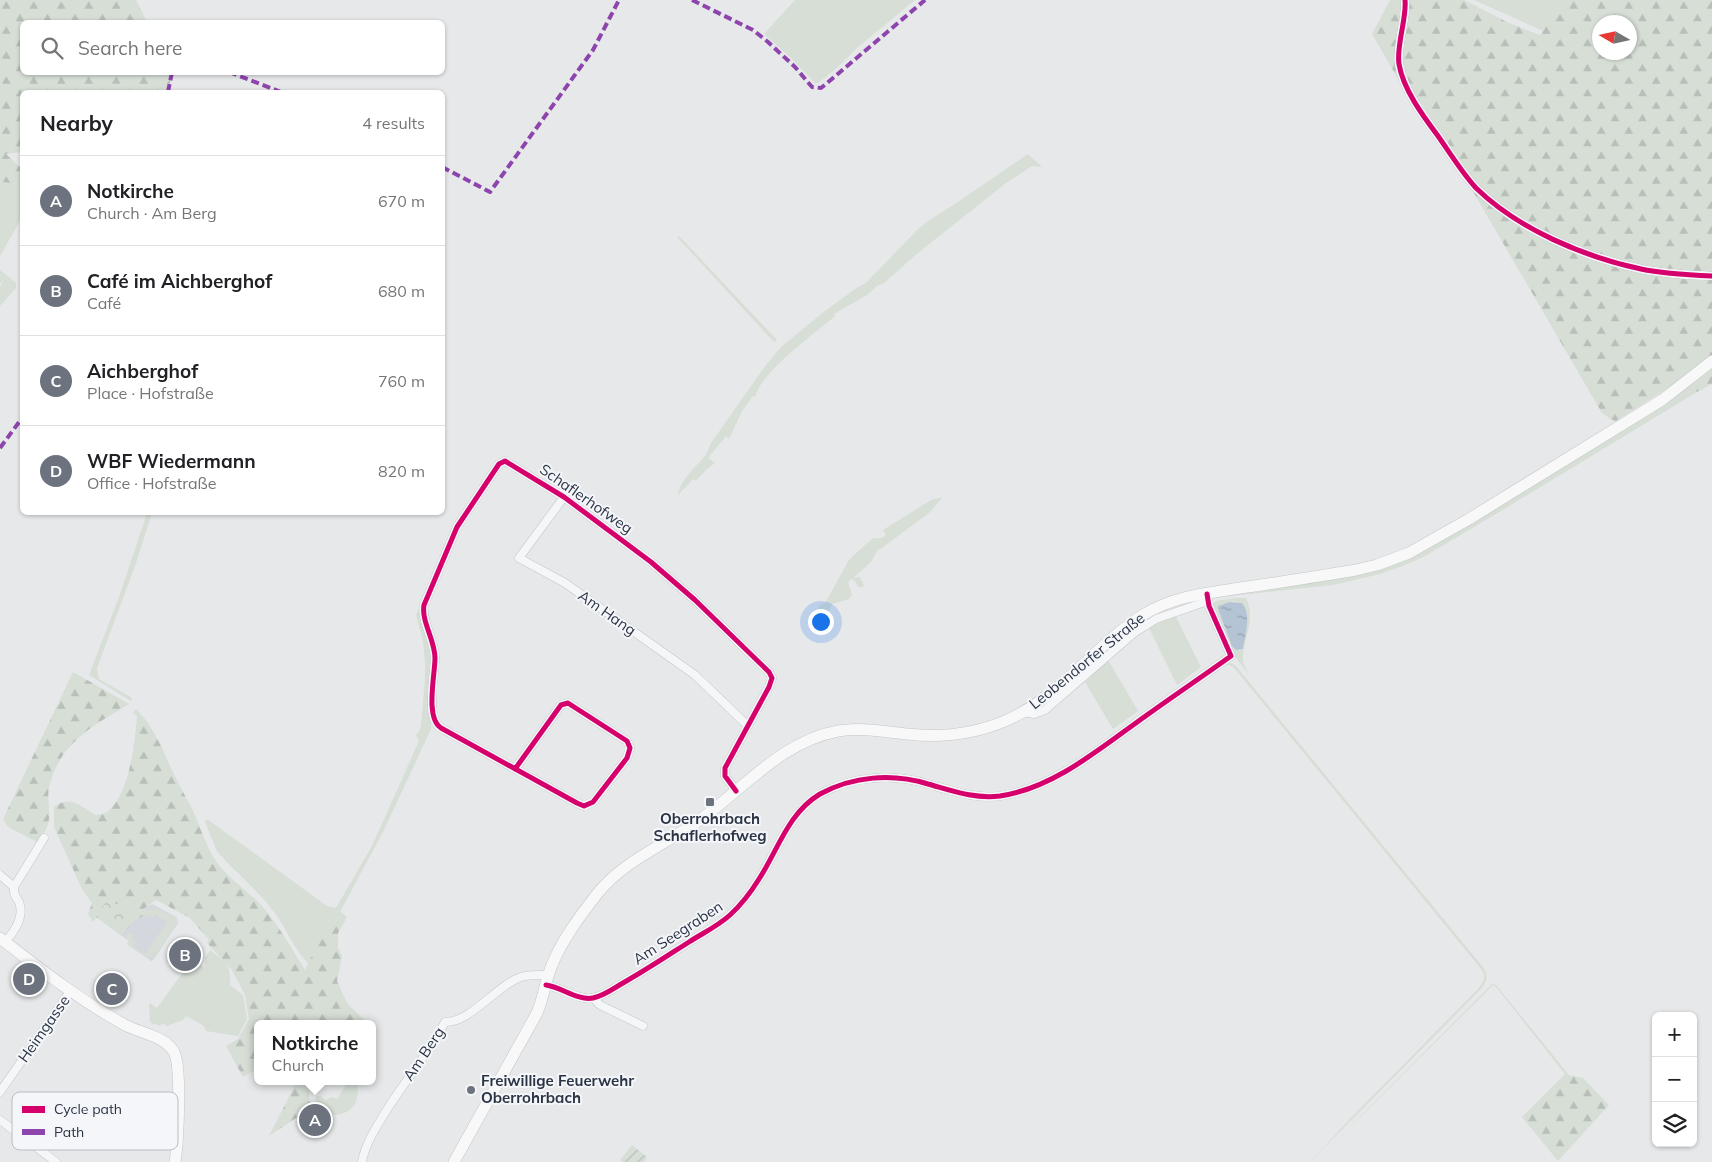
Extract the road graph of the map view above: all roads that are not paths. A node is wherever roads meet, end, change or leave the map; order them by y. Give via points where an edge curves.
1 (1406, 0) edge
2 (1712, 276) edge
3 (1712, 361) edge
4 (564, 497) junction
5 (1207, 594) junction
6 (747, 725) junction
7 (515, 769) junction
8 (736, 791) junction
9 (44, 838) dead end
10 (0, 875) edge
11 (14, 887) junction
12 (3, 940) edge
13 (547, 980) junction
14 (71, 990) junction
15 (593, 998) junction
16 (643, 1026) dead end
17 (0, 1092) edge
18 (178, 1092) edge
19 (178, 1092) edge
20 (0, 1120) edge
21 (12, 1129) edge
22 (178, 1144) edge
23 (40, 1150) edge
24 (56, 1162) edge
25 (362, 1162) edge
26 (454, 1162) edge

1 - 2 street via 1399,63 1404,79 1412,98 1476,187 1505,212 1537,232 1579,250 1641,269
3 - 5 main road, Leobendorfer Straße via 1662,400 1409,553 1356,570
4 - 6 street, Schaflerhofweg via 651,562 766,669 772,678 769,687
4 - 6 street, Am Hang via 519,558 565,583 695,675
4 - 7 street, Schaflerhofweg via 503,461 461,521 423,610 434,652 432,710 436,724
5 - 8 main road, Leobendorfer Straße via 1174,601 1145,614 1115,636 1051,694 1024,712 988,727 945,735 855,730 828,733 792,748
5 - 15 street, Am Seegraben via 1231,656 1084,759 1052,778 1001,796 965,795 899,778 867,778 834,787 805,805 781,837 758,880 731,914 634,977
6 - 8 street via 724,772
7 - 7 street via 587,806 627,758 630,748 627,741 572,705 564,704
8 - 13 main road, Leobendorfer Straße via 606,884 567,937 554,959
9 - 11 street
10 - 11 street
11 - 12 street via 20,916 16,928
12 - 14 main road
13 - 15 street
13 - 25 street, Am Berg via 532,975 517,979 458,1021 445,1022 374,1130
13 - 26 main road, Leobendorfer Straße via 537,1013
14 - 17 street, Heimgasse
14 - 19 main road via 114,1019 160,1040 172,1050 178,1065
15 - 16 street via 600,1005
18 - 22 main road
20 - 21 street
23 - 24 street

